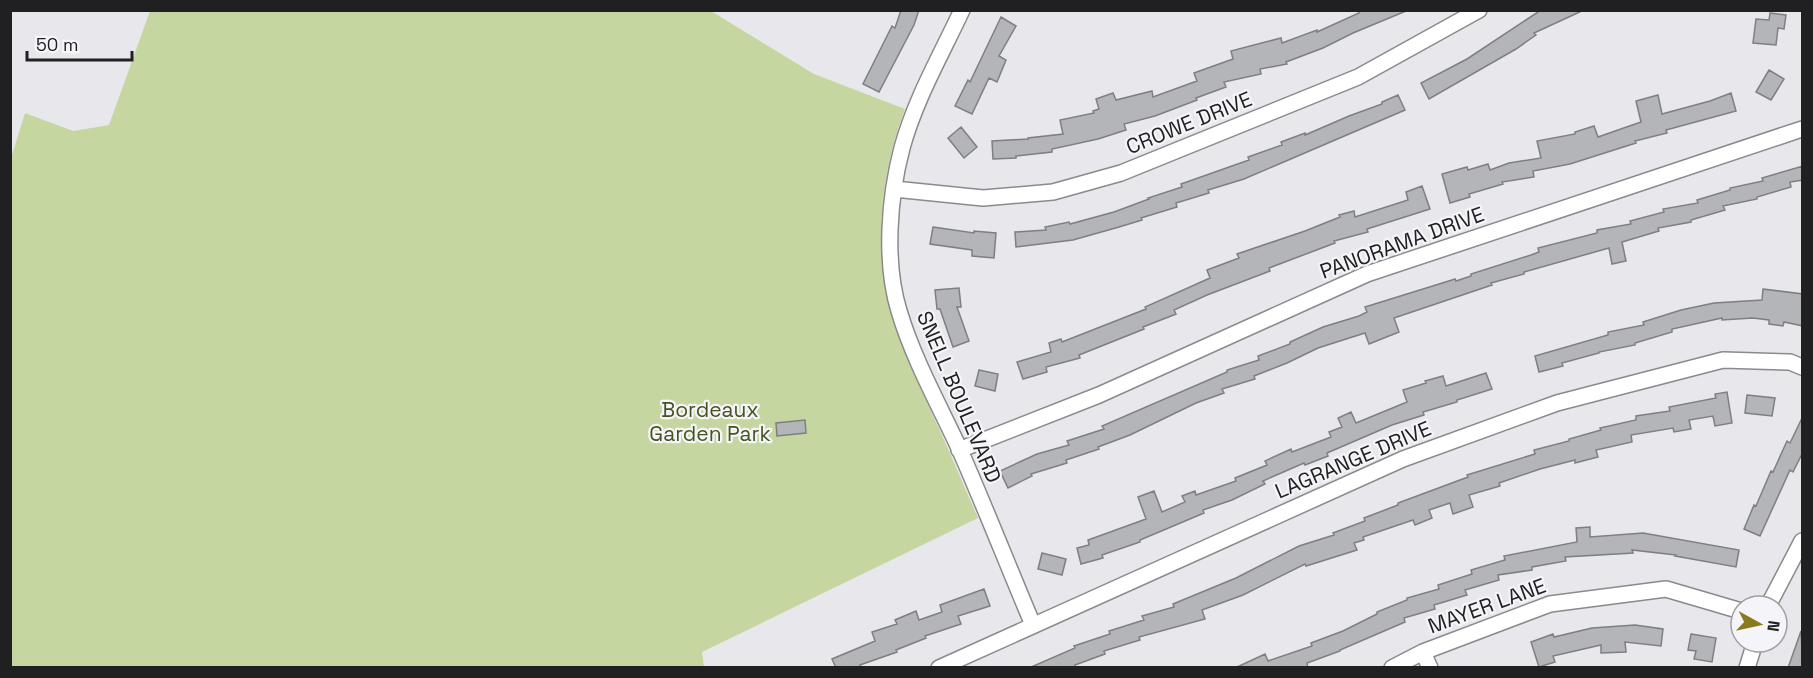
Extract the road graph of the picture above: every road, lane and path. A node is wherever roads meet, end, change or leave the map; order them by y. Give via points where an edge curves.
1 (962, 10) edge
2 (1479, 10) edge
3 (1803, 129) edge
4 (894, 189) junction
5 (1803, 367) edge
6 (959, 450) junction
7 (1803, 541) edge
8 (1774, 594) edge
9 (1729, 608) edge
10 (1033, 625) junction
11 (1423, 652) junction
12 (939, 668) edge
13 (1392, 668) edge
14 (1430, 668) edge

1 - 4 street, SNELL BOULEVARD via 910,120
2 - 4 street, CROWE DRIVE via 1358,76 1121,173 1053,192 983,198
3 - 6 street, PANORAMA DRIVE via 1367,274 1099,395
4 - 6 street, SNELL BOULEVARD via 890,253 898,309
5 - 10 street, LAGRANGE DRIVE via 1790,362 1723,360 1557,403 1403,459
6 - 10 street, SNELL BOULEVARD
7 - 8 street
9 - 11 street, MAYER LANE via 1665,589 1609,595 1550,604
10 - 12 street, LAGRANGE DRIVE
11 - 13 street, MAYER LANE
11 - 14 street

